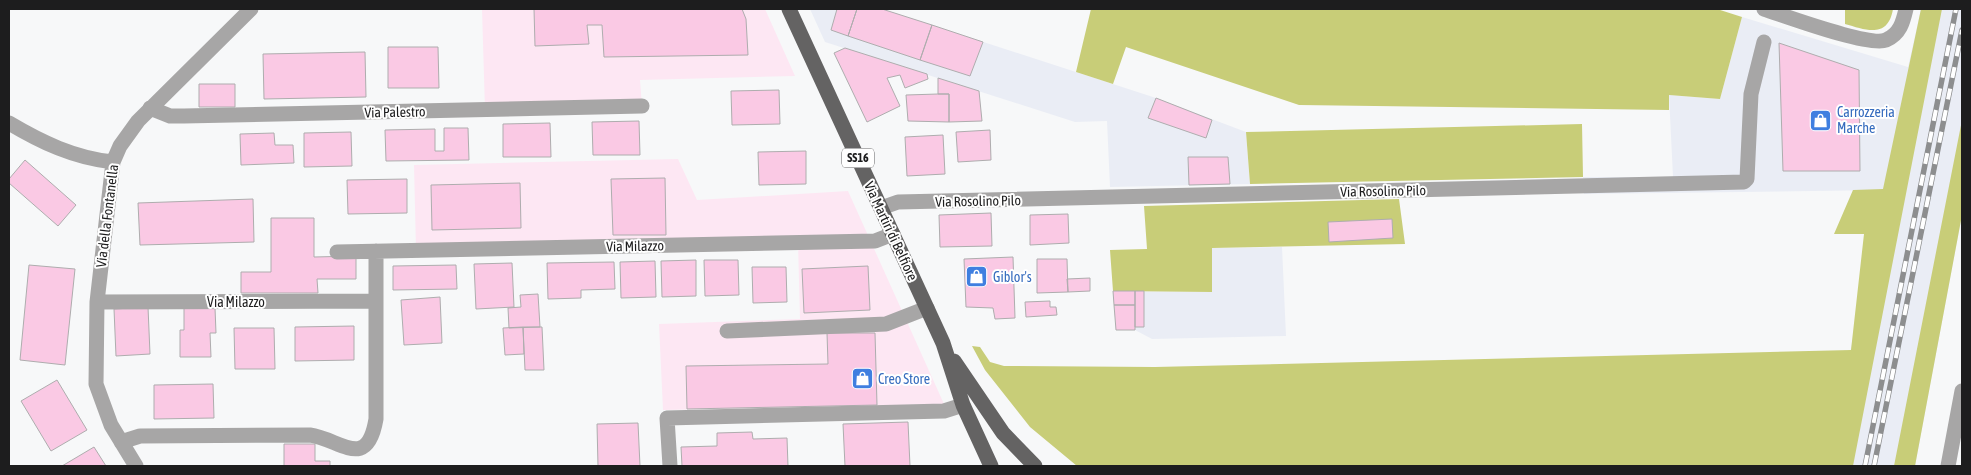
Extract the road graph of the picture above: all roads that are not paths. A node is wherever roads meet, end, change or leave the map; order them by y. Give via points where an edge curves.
1 (251, 9) edge
2 (789, 9) edge
3 (1764, 9) edge
4 (1906, 9) edge
5 (1764, 42) dead end
6 (642, 106) dead end
7 (150, 108) junction
8 (9, 123) edge
9 (113, 162) junction
10 (881, 208) junction
11 (893, 234) junction
12 (376, 251) junction
13 (338, 252) dead end
14 (376, 301) junction
15 (97, 302) junction
16 (927, 308) junction
17 (727, 331) dead end
18 (943, 344) junction
19 (1962, 391) edge
20 (964, 405) junction
21 (121, 442) junction
22 (136, 466) edge
23 (670, 466) edge
24 (991, 466) edge
25 (1035, 466) edge
26 (1948, 466) edge

1 - 7 street, Via della Fontanella
2 - 10 main road, Via Martiri di Belfiore / SS16
3 - 4 street via 1878,42 1898,31
5 - 10 street, Via Rosolino Pilo via 1751,94 1747,179 1744,182 898,202
6 - 7 street, Via Palestro via 184,116 170,116
7 - 9 street, Via della Fontanella via 126,135
8 - 9 street via 71,154
9 - 15 street, Via della Fontanella
10 - 11 main road, Via Martiri di Belfiore / SS16
11 - 12 street, Via Milazzo via 875,241
11 - 16 main road, Via Martiri di Belfiore / SS16
12 - 13 street, Via Milazzo
12 - 14 street
14 - 15 street, Via Milazzo
14 - 21 street via 374,431 371,438 358,448 341,447 310,435 140,436
15 - 21 street, Via della Fontanella via 96,384
16 - 17 street via 886,324
16 - 18 main road, Via Martiri di Belfiore / SS16
18 - 20 main road, Via Martiri di Belfiore / SS16
18 - 25 main road, Via Martiri di Belfiore / SS16 via 1003,433
19 - 26 street
20 - 23 street via 944,411 668,418
20 - 24 main road, Via Martiri di Belfiore / SS16
21 - 22 street, Via della Fontanella

